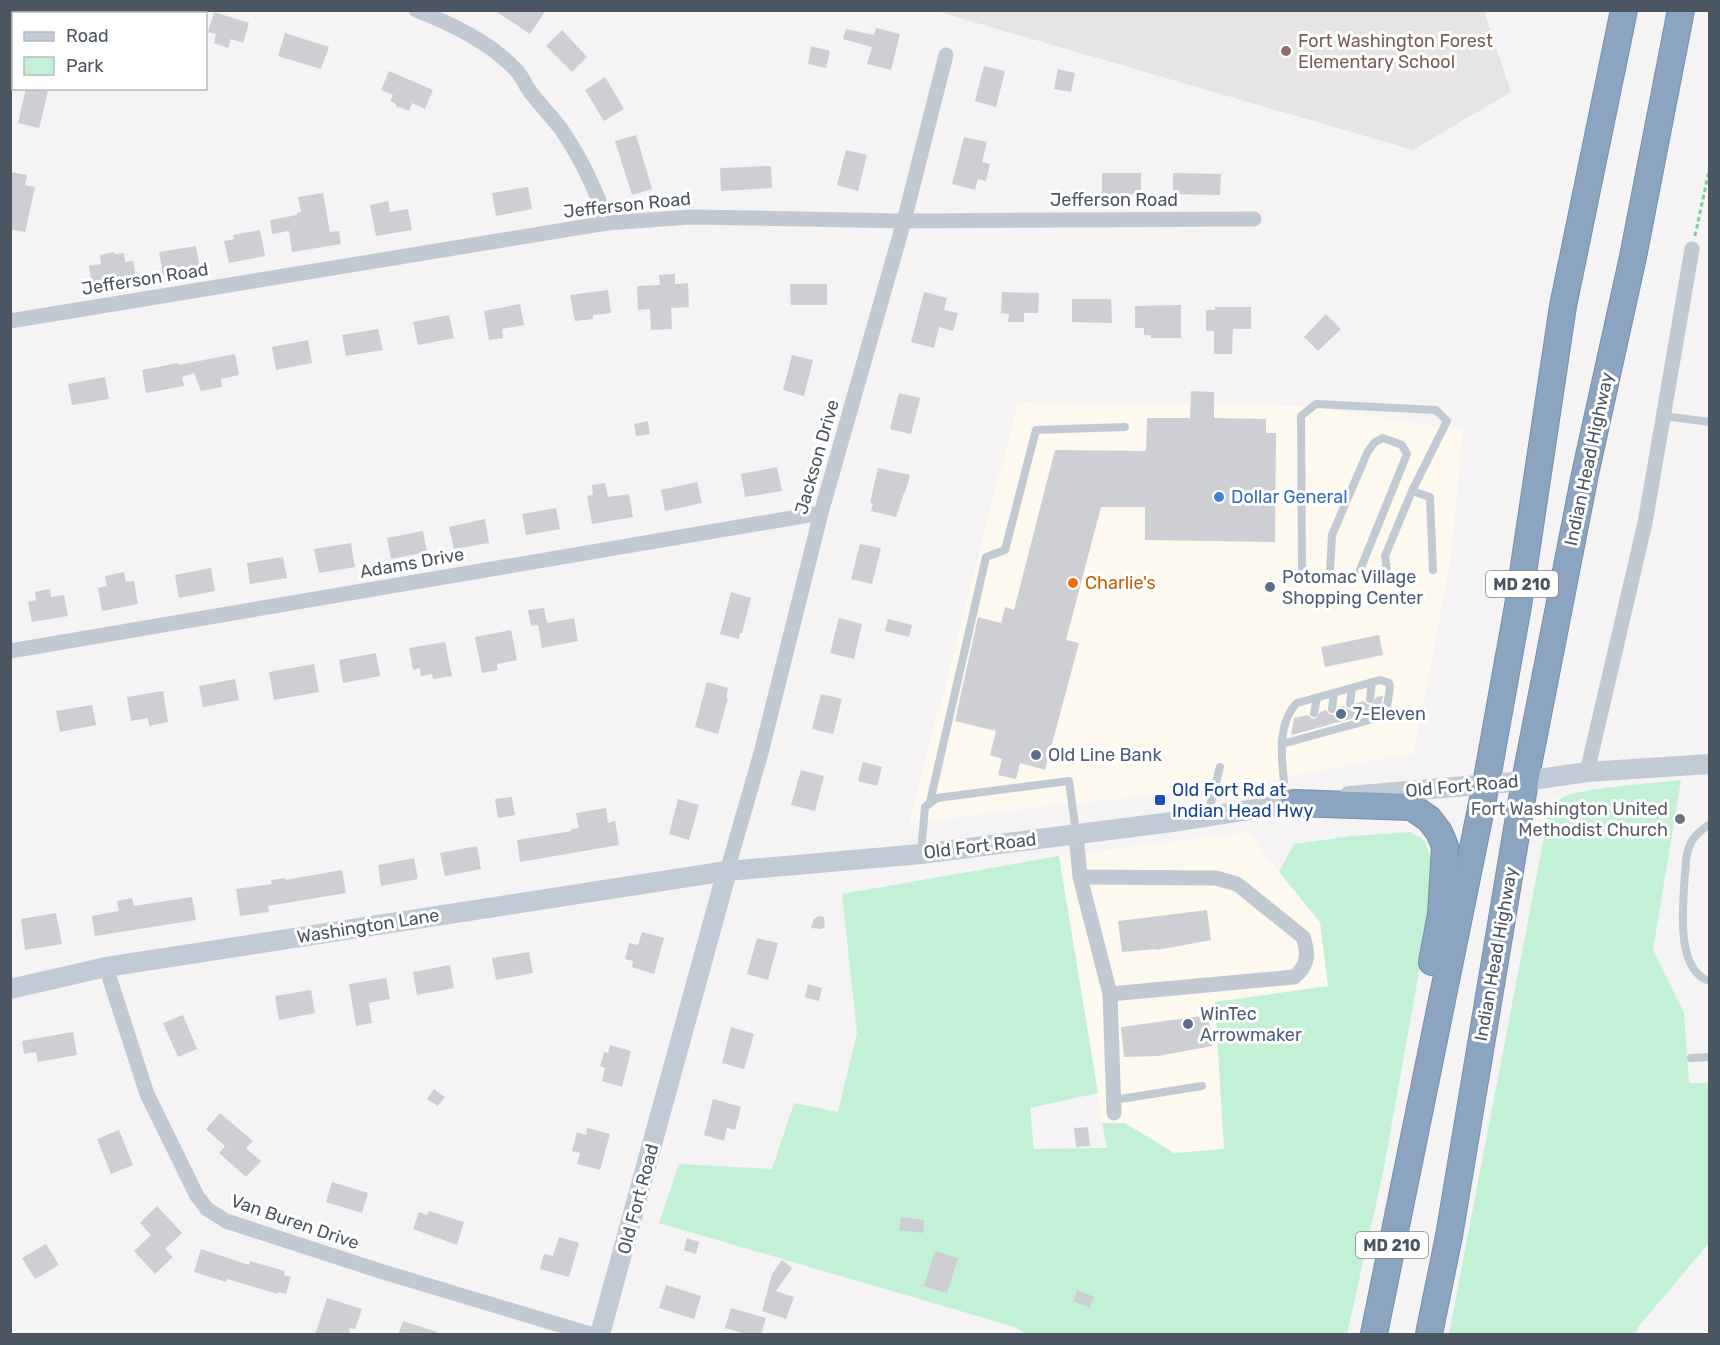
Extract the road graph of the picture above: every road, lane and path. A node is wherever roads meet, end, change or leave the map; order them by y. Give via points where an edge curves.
1 (416, 10) edge
2 (1624, 10) edge
3 (1681, 10) edge
4 (946, 55) dead end
5 (1710, 166) edge
6 (1254, 219) dead end
7 (904, 221) junction
8 (607, 223) junction
9 (1692, 249) joint
10 (10, 321) edge
11 (1663, 416) junction
12 (1710, 422) edge
13 (1125, 427) dead end
14 (1412, 491) junction
15 (821, 513) junction
16 (1302, 569) dead end
17 (1330, 570) dead end
18 (1360, 570) dead end
19 (1387, 570) dead end
20 (1433, 570) dead end
21 (10, 651) edge
22 (1372, 682) junction
23 (1352, 688) junction
24 (1334, 693) junction
25 (1317, 698) junction
26 (1370, 699) dead end
27 (1350, 704) dead end
28 (1332, 709) dead end
29 (1314, 713) dead end
30 (1282, 744) junction
31 (1710, 764) edge
32 (1220, 767) dead end
33 (1587, 772) junction
34 (1525, 781) junction
35 (1486, 784) junction
36 (930, 802) junction
37 (1290, 804) junction
38 (1207, 816) junction
39 (1710, 824) edge
40 (1076, 834) junction
41 (921, 854) junction
42 (727, 871) junction
43 (1080, 877) junction
44 (106, 967) junction
45 (1710, 981) edge
46 (10, 989) edge
47 (1110, 994) junction
48 (1710, 1057) edge
49 (1691, 1058) dead end
50 (1202, 1086) dead end
51 (1114, 1107) joint
52 (1410, 1156) junction
53 (590, 1335) edge
54 (600, 1335) edge
55 (1374, 1335) edge
56 (1429, 1335) edge

1 - 8 street via 466,32 518,72 573,149 596,191
2 - 35 highway, MD 210 via 1563,306 1518,606
3 - 34 highway, Indian Head Highway / MD 210
4 - 7 street, Jackson Drive
5 - 9 path
6 - 7 street, Jefferson Road
7 - 8 street, Jefferson Road via 691,217
7 - 15 street, Jackson Drive
8 - 10 street, Jefferson Road
9 - 11 street
11 - 12 lane
11 - 33 street via 1645,523
13 - 36 lane via 1036,430 1005,550 986,557
14 - 16 lane via 1447,422 1436,410 1316,404 1300,416
14 - 19 lane via 1385,556
14 - 20 lane via 1430,497
15 - 21 street, Adams Drive
15 - 42 street, Jackson Drive
17 - 18 lane via 1332,535 1368,451 1383,438 1402,445 1407,454
22 - 23 lane
22 - 26 lane
22 - 30 lane via 1385,681 1390,687 1386,713 1378,719 1367,718
23 - 24 lane
23 - 27 lane
24 - 25 lane
24 - 28 lane
25 - 29 lane
25 - 30 lane via 1292,708
30 - 37 lane
31 - 33 main road, Old Fort Road
32 - 38 lane
33 - 34 main road, Old Fort Road
34 - 35 main road, Old Fort Road
34 - 56 highway, Indian Head Highway / MD 210
35 - 37 main road, Old Fort Road
35 - 52 highway, MD 210
36 - 40 lane via 1069,781
36 - 41 lane via 925,807
37 - 38 main road, Old Fort Road
37 - 52 highway via 1412,807 1429,819 1445,846 1441,914 1422,1022
38 - 40 main road, Old Fort Road
39 - 45 lane via 1694,835 1688,845 1683,940 1694,973
40 - 41 main road, Old Fort Road
40 - 43 street
41 - 42 main road, Old Fort Road
42 - 44 main road, Washington Lane
42 - 54 main road, Old Fort Road
43 - 47 street
43 - 47 street via 1228,879 1303,937 1306,945 1306,964 1294,977
44 - 46 main road, Washington Lane
44 - 53 street, Van Buren Drive via 147,1094 196,1196 207,1209 226,1221
47 - 51 street
48 - 49 lane
50 - 51 lane
52 - 55 highway, MD 210

